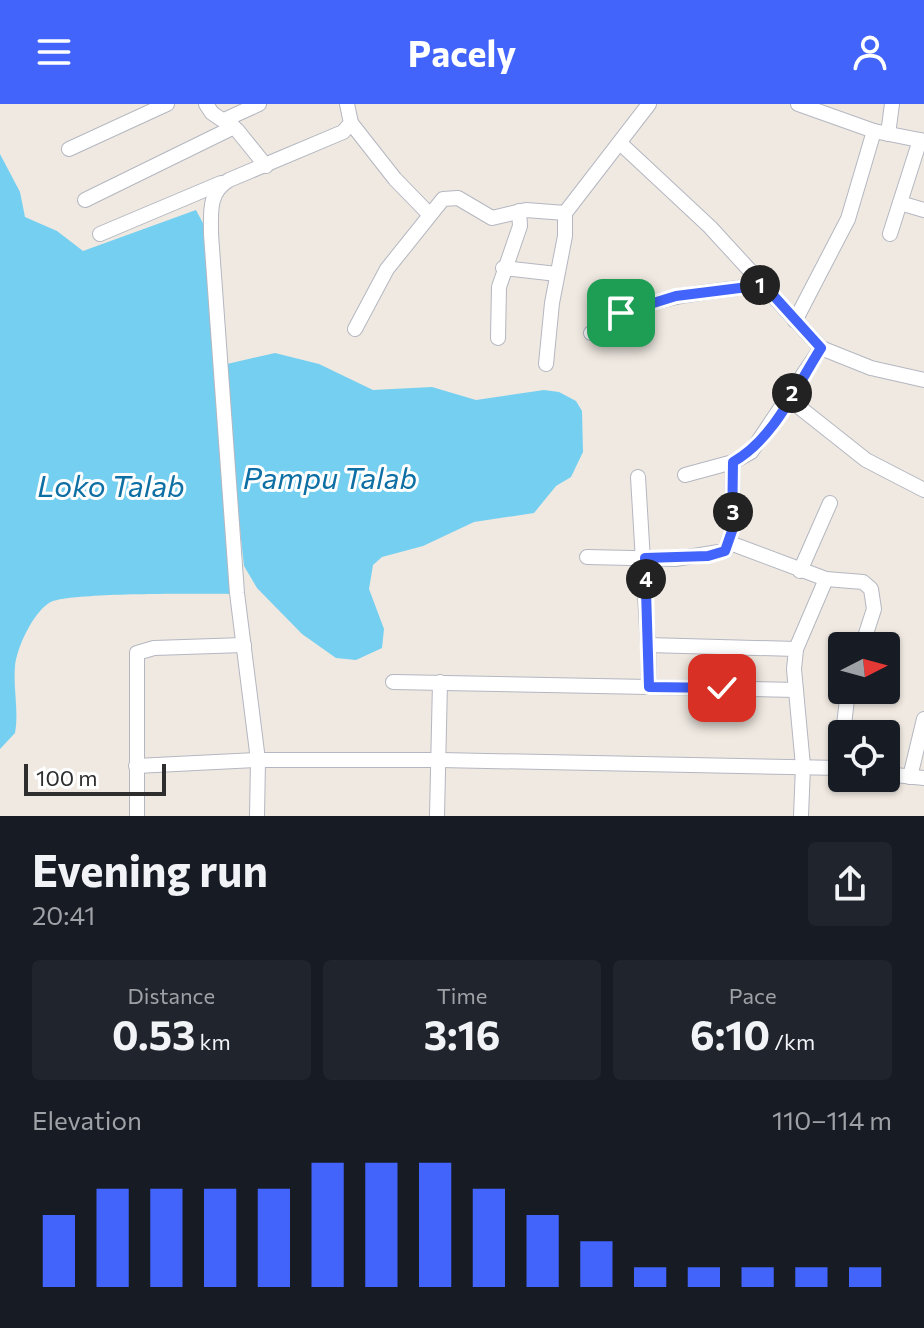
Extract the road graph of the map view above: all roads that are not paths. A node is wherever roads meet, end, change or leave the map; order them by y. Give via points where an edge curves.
1 (167, 104) edge
2 (206, 104) edge
3 (259, 104) edge
4 (347, 104) edge
5 (649, 104) edge
6 (798, 104) edge
7 (892, 104) edge
8 (351, 123) junction
9 (229, 124) junction
10 (881, 132) junction
11 (922, 140) edge
12 (620, 143) junction
13 (69, 149) dead end
14 (266, 166) junction
15 (229, 180) junction
16 (85, 200) dead end
17 (900, 203) junction
18 (924, 210) edge
19 (519, 211) junction
20 (565, 213) junction
21 (429, 214) junction
22 (100, 234) dead end
23 (890, 234) dead end
24 (503, 268) junction
25 (557, 274) junction
26 (764, 285) junction
27 (795, 321) junction
28 (355, 329) dead end
29 (591, 333) dead end
30 (498, 338) dead end
31 (821, 348) junction
32 (546, 364) dead end
33 (924, 380) edge
34 (789, 399) junction
35 (733, 462) junction
36 (685, 475) dead end
37 (638, 477) dead end
38 (924, 490) edge
39 (830, 503) dead end
40 (730, 543) junction
41 (587, 557) dead end
42 (645, 558) junction
43 (800, 571) junction
44 (826, 579) junction
45 (867, 632) edge
46 (244, 645) junction
47 (648, 645) junction
48 (796, 649) junction
49 (393, 682) dead end
50 (440, 682) junction
51 (649, 687) junction
52 (796, 690) junction
53 (924, 719) edge
54 (258, 760) junction
55 (440, 760) junction
56 (136, 766) junction
57 (803, 766) junction
58 (828, 767) edge
59 (917, 778) edge
60 (137, 816) edge
61 (257, 816) edge
62 (437, 816) edge
63 (801, 816) edge

1 - 13 street
2 - 9 street
3 - 9 street
4 - 8 street
5 - 12 street
6 - 10 street
7 - 10 street
8 - 14 street via 343,132
8 - 21 street
9 - 14 street
9 - 16 street
10 - 11 street
10 - 27 street via 848,219
11 - 17 street
12 - 20 street
12 - 26 street
14 - 15 street
15 - 22 street
15 - 46 street via 216,191 211,212
17 - 18 street
17 - 23 street
19 - 20 street
19 - 21 street via 492,218 450,197
19 - 24 street via 520,226
20 - 25 street
21 - 28 street via 387,269
24 - 25 street
24 - 30 street
25 - 32 street
26 - 27 street
26 - 29 street via 652,301
27 - 31 street
31 - 33 street via 871,368
31 - 34 street
34 - 35 street via 751,452
34 - 38 street via 866,460
35 - 36 street
35 - 40 street
37 - 42 street
39 - 43 street
40 - 42 street via 725,551 708,556
40 - 43 street
41 - 42 street
42 - 47 street
43 - 44 street
44 - 45 street via 863,582 871,589 874,609
44 - 48 street
46 - 54 street
46 - 56 street via 137,653
47 - 48 street
47 - 51 street
48 - 52 street
49 - 50 street
50 - 51 street
50 - 55 street
51 - 52 street
52 - 57 street
53 - 59 street
54 - 55 street
54 - 56 street
54 - 61 street
55 - 57 street
55 - 62 street
56 - 60 street
57 - 58 street
57 - 63 street

